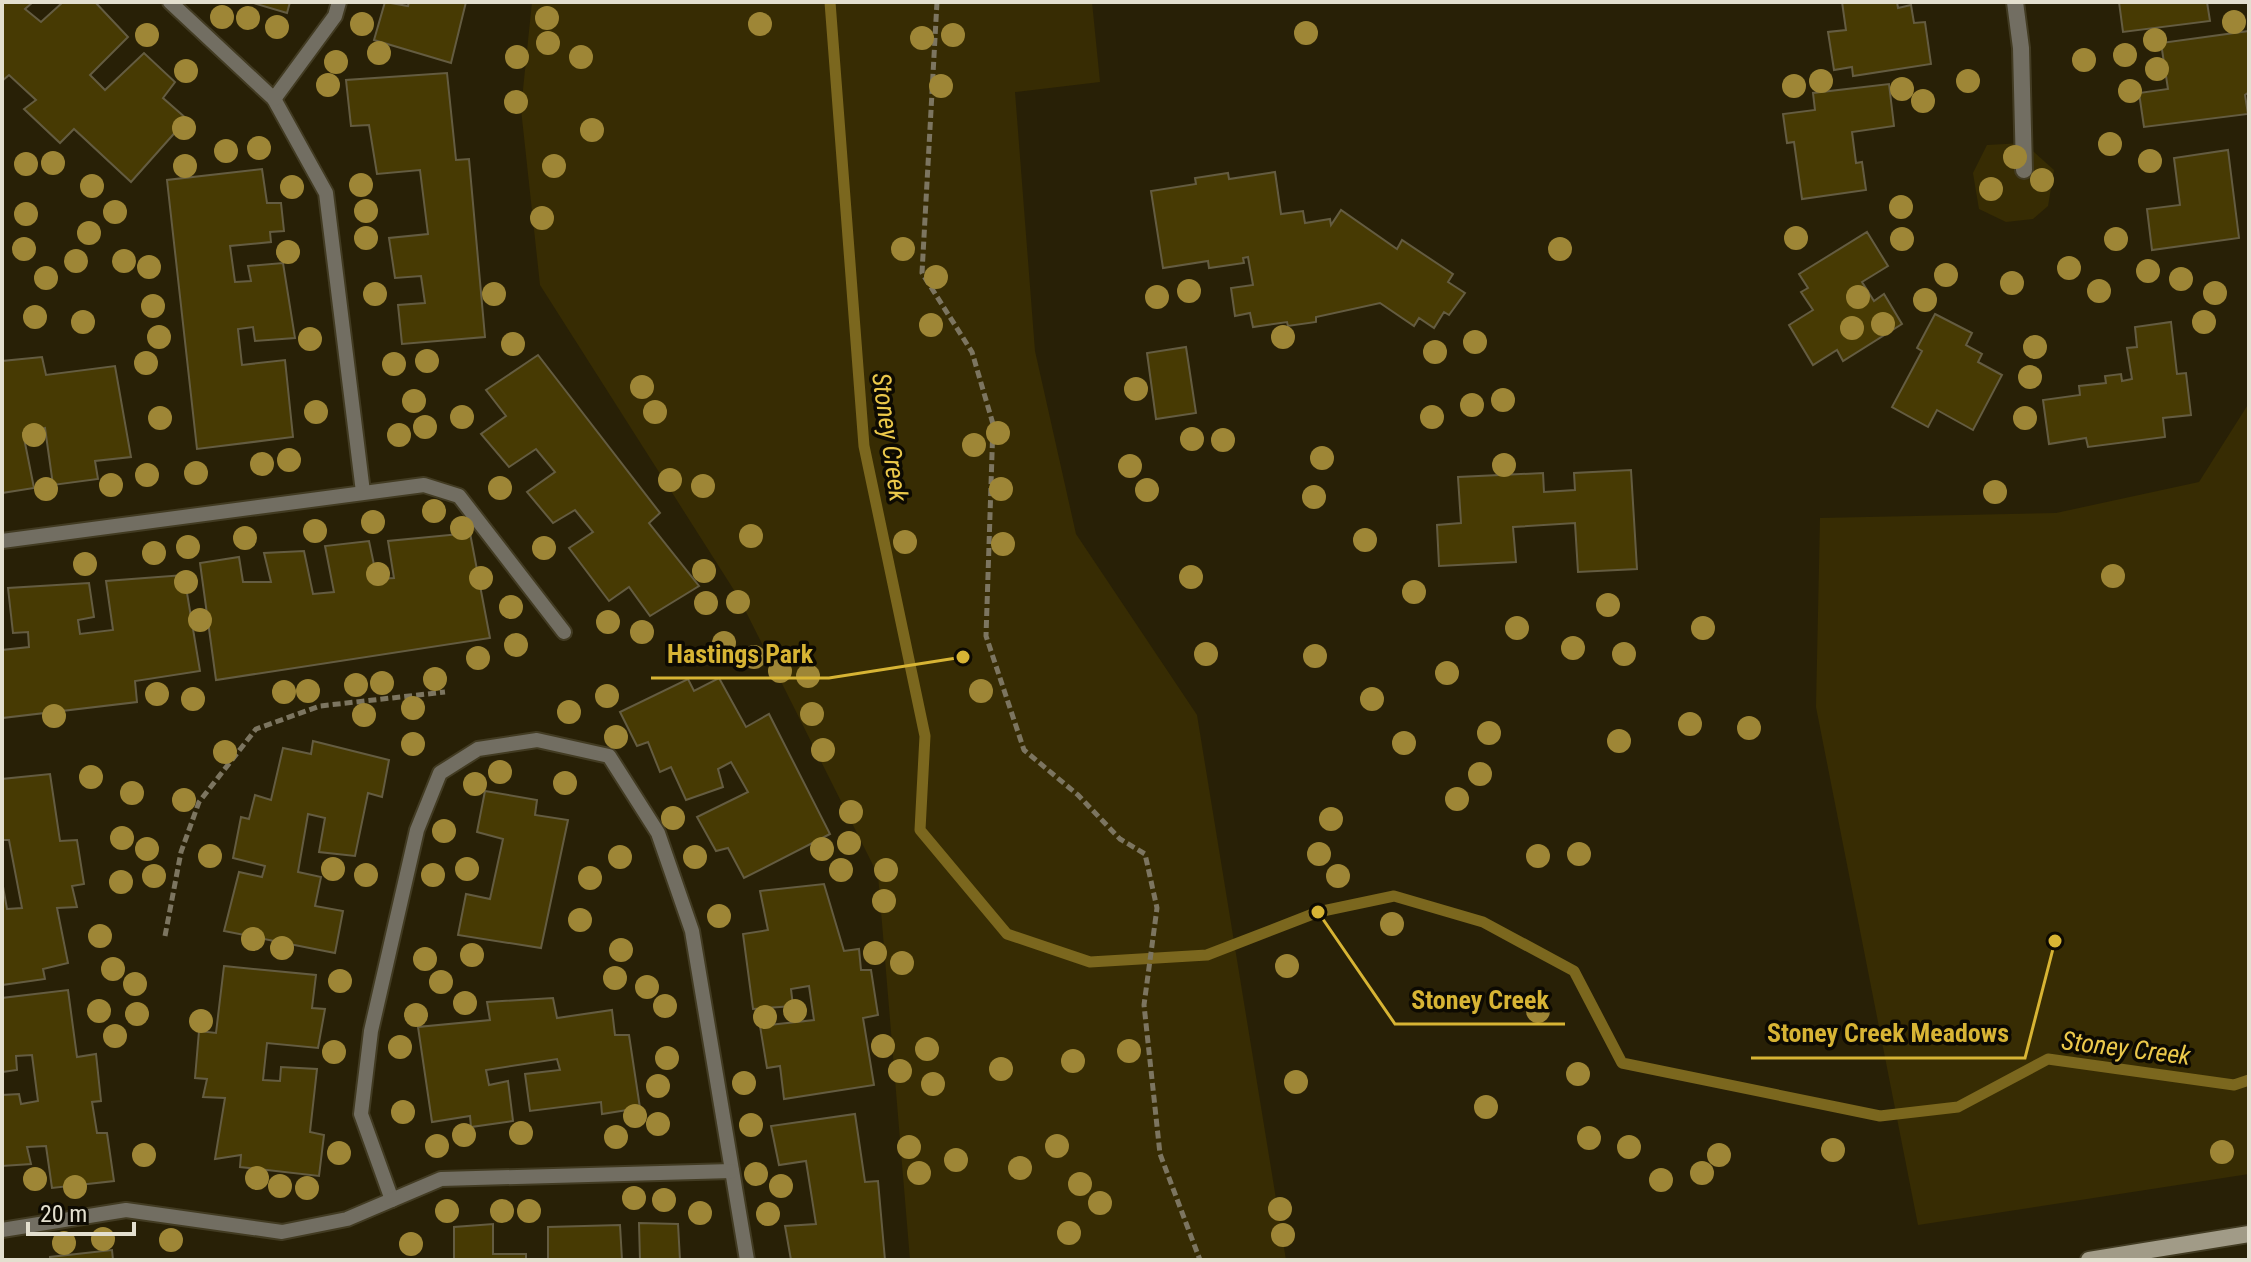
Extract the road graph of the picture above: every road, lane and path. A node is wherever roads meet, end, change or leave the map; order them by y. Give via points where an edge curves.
1 (170, 2) edge
2 (339, 2) edge
3 (937, 2) edge
4 (2015, 2) edge
5 (274, 99) junction
6 (2024, 170) dead end
7 (363, 492) junction
8 (2, 541) edge
9 (564, 632) dead end
10 (445, 692) dead end
11 (165, 936) dead end
12 (732, 1171) junction
13 (392, 1200) junction
14 (2, 1230) edge
15 (2249, 1234) edge
16 (747, 1260) edge
17 (1200, 1260) edge
18 (2089, 1260) edge

1 - 5 lane
2 - 5 lane via 335,16
3 - 17 path via 922,273 972,352 993,424 986,636 1024,750 1120,839 1145,854 1157,908 1144,1005 1160,1154
4 - 6 street
5 - 7 lane via 326,193
7 - 8 lane
7 - 9 lane via 424,485 459,496
10 - 11 path via 320,706 256,729 199,802 181,852
12 - 13 lane via 441,1179
12 - 13 lane via 692,931 658,833 609,756 537,740 478,749 440,773 417,830 371,1031 361,1114
12 - 16 lane
13 - 14 lane via 347,1219 282,1232 126,1210
15 - 18 main road

